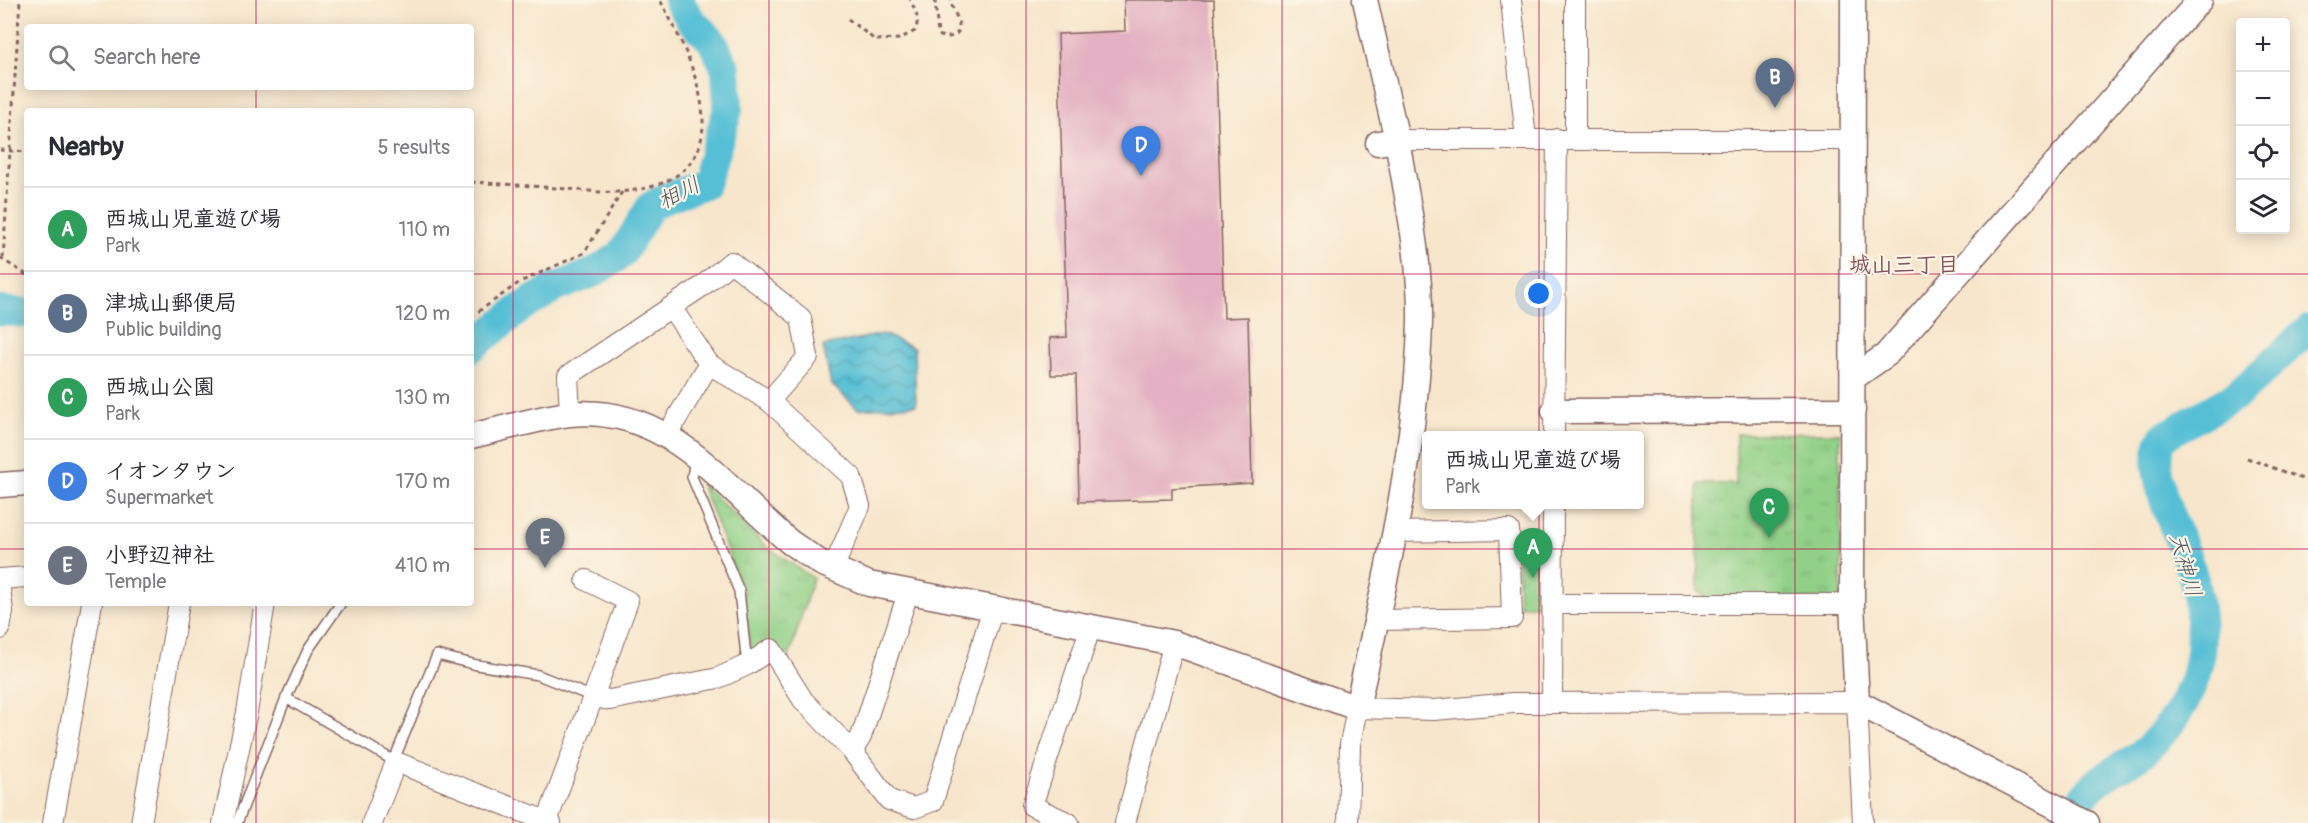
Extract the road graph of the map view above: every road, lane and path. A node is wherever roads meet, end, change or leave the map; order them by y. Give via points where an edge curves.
1 (20, 0) edge
2 (660, 0) edge
3 (910, 0) edge
4 (935, 0) edge
5 (951, 0) edge
6 (1365, 0) edge
7 (1511, 0) edge
8 (1575, 0) edge
9 (1853, 0) edge
10 (2200, 0) edge
11 (848, 19) dead end
12 (1526, 139) junction
13 (1566, 139) junction
14 (1852, 140) junction
15 (1387, 141) junction
16 (0, 150) edge
17 (11, 151) junction
18 (24, 152) edge
19 (474, 182) edge
20 (622, 191) junction
21 (2, 258) edge
22 (24, 273) edge
23 (671, 307) junction
24 (474, 315) edge
25 (710, 364) junction
26 (1853, 378) junction
27 (769, 401) junction
28 (1853, 410) junction
29 (1554, 411) junction
30 (570, 414) junction
31 (1554, 431) edge
32 (474, 435) edge
33 (667, 435) junction
34 (696, 456) junction
35 (2247, 458) dead end
36 (2308, 481) edge
37 (24, 483) edge
38 (0, 484) edge
39 (1553, 509) edge
40 (1395, 532) junction
41 (833, 569) junction
42 (24, 578) edge
43 (0, 579) edge
44 (586, 580) dead end
45 (0, 589) edge
46 (908, 593) junction
47 (1552, 604) junction
48 (1852, 604) junction
49 (91, 606) edge
50 (178, 606) edge
51 (264, 606) edge
52 (339, 606) edge
53 (993, 608) junction
54 (1376, 620) junction
55 (1091, 627) junction
56 (0, 629) edge
57 (1174, 643) junction
58 (747, 665) junction
59 (593, 697) junction
60 (286, 698) junction
61 (1857, 702) junction
62 (1551, 703) junction
63 (1356, 708) junction
64 (852, 751) junction
65 (396, 762) junction
66 (921, 814) edge
67 (2076, 819) edge
68 (549, 822) edge
69 (53, 823) edge
70 (141, 823) edge
71 (223, 823) edge
72 (237, 823) edge
73 (372, 823) edge
74 (1069, 823) edge
75 (1125, 823) edge
76 (1348, 823) edge
77 (1863, 823) edge

1 - 17 path
2 - 20 path via 698,79 702,133 697,152 681,172 655,184
3 - 11 path via 918,26 899,39 875,40
4 - 5 path via 938,34 944,37 959,30
6 - 15 street
7 - 12 street
8 - 13 street
9 - 14 street
10 - 26 street via 1886,356
12 - 13 street
12 - 15 street
13 - 14 street
13 - 29 street
14 - 26 street
15 - 40 street via 1418,283 1420,320 1407,463
16 - 17 path
17 - 18 path
17 - 21 path
19 - 20 path
20 - 24 path via 584,253 520,282
21 - 22 path
23 - 25 street
23 - 27 street via 731,262 801,318 808,357
23 - 30 street via 568,376
25 - 27 street
25 - 33 street
26 - 28 street
27 - 41 street via 851,476 860,506
28 - 29 street
28 - 48 street
29 - 31 street
30 - 32 street
30 - 33 street via 617,418
33 - 34 street
34 - 41 street via 784,537
34 - 58 lane via 692,477 739,591
35 - 36 path
37 - 38 street
39 - 47 street
40 - 54 street
40 - 54 street via 1509,530 1512,618
41 - 46 street via 868,584
42 - 43 street
44 - 59 street via 628,601
45 - 56 street
46 - 53 street
46 - 64 street via 861,737
47 - 48 street
47 - 62 street
48 - 61 street
49 - 69 street
50 - 70 street
51 - 71 street via 247,712
52 - 60 lane via 308,650
53 - 55 street
53 - 66 street via 933,801
54 - 63 street
55 - 57 street
55 - 74 street via 1032,806
57 - 63 street
57 - 75 street
58 - 59 street via 696,683 610,700
58 - 64 street via 771,649 803,700
59 - 65 lane via 538,675 437,654
59 - 68 street
60 - 65 lane
60 - 72 lane
61 - 62 street
61 - 67 street
61 - 77 street
62 - 63 street via 1434,710
63 - 76 street via 1350,744
64 - 66 street via 889,800
65 - 68 street
65 - 73 street

